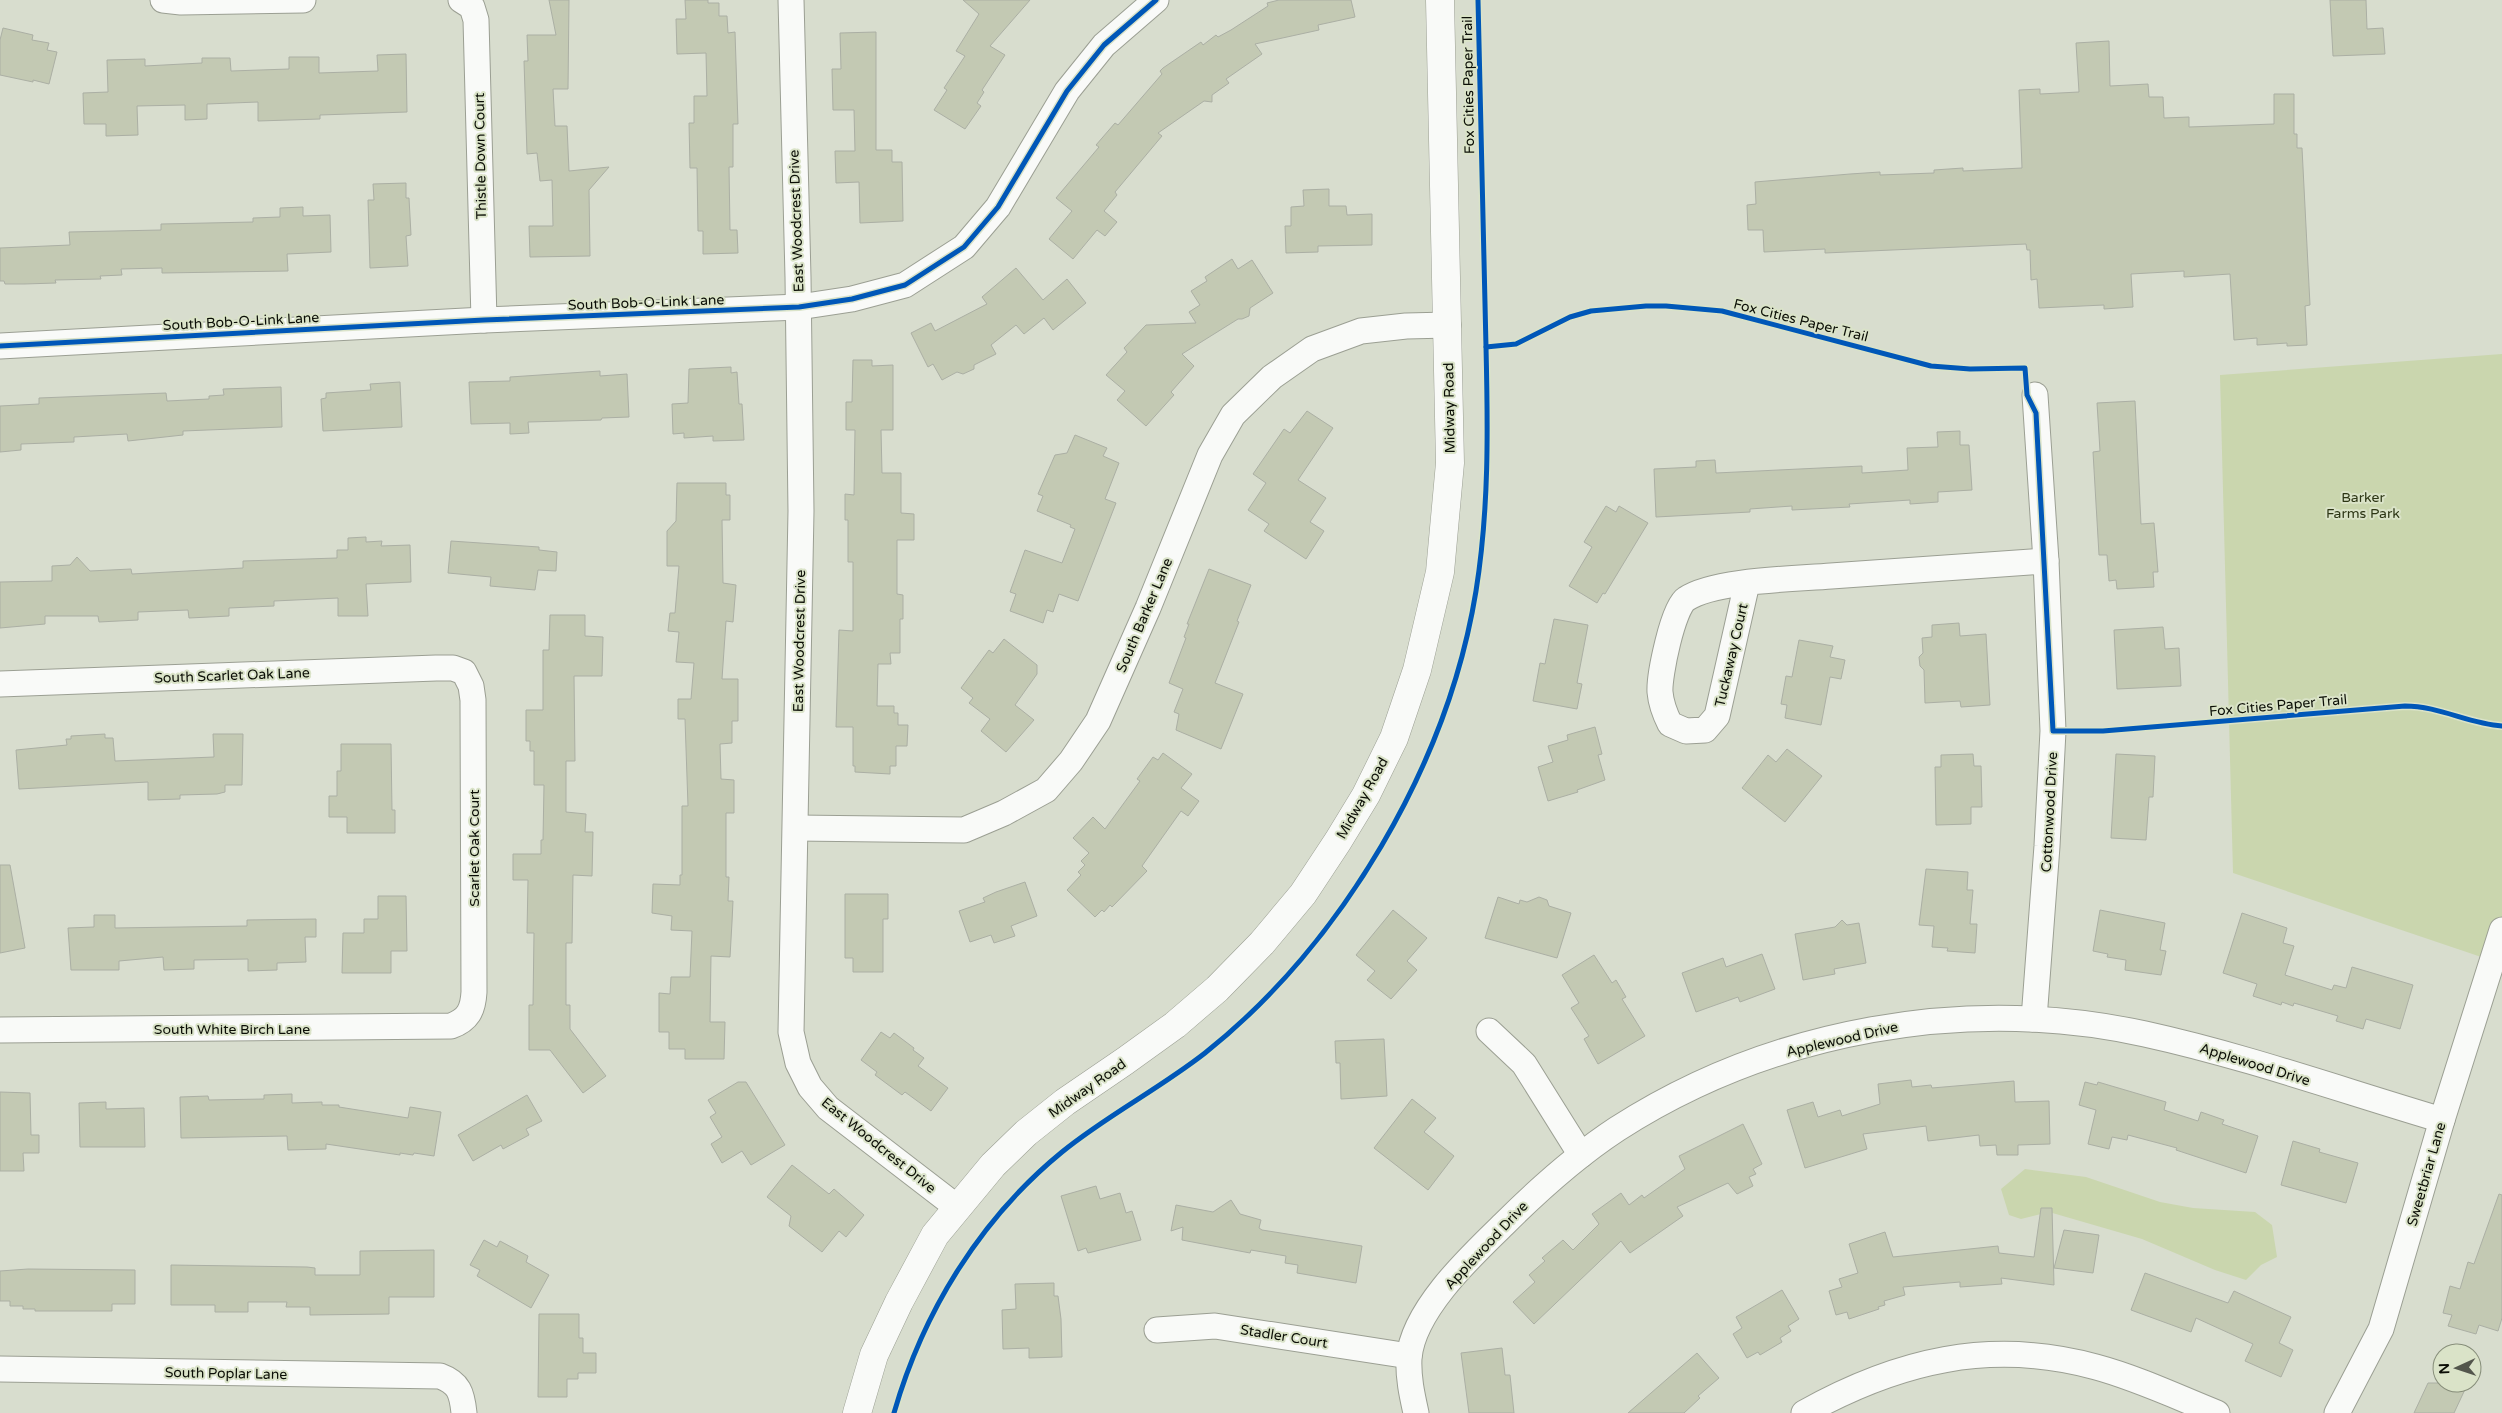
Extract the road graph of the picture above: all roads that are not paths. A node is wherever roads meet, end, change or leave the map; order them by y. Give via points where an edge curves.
1 (163, 0) edge
2 (303, 0) edge
3 (461, 0) edge
4 (791, 0) edge
5 (1156, 0) edge
6 (1440, 0) edge
7 (798, 307) junction
8 (484, 320) junction
9 (1448, 325) junction
10 (0, 346) edge
11 (2035, 395) dead end
12 (2046, 561) junction
13 (1747, 583) junction
14 (464, 672) joint
15 (0, 684) edge
16 (796, 828) junction
17 (2502, 930) edge
18 (2034, 1019) junction
19 (463, 1022) joint
20 (0, 1030) edge
21 (1489, 1031) dead end
22 (2442, 1120) junction
23 (1581, 1155) junction
24 (958, 1208) junction
25 (1157, 1330) dead end
26 (1409, 1356) junction
27 (0, 1369) edge
28 (464, 1413) edge
29 (857, 1413) edge
30 (1416, 1413) edge
31 (1804, 1413) edge
32 (2217, 1413) edge
33 (2337, 1413) edge

1 - 2 street
3 - 8 street, Thistle Down Court via 472,7 476,20
4 - 7 street, East Woodcrest Drive
5 - 7 street, South Bob-O-Link Lane via 1104,45 1067,91 998,207 964,247 905,285 852,299
6 - 9 main road, Midway Road
7 - 8 street, South Bob-O-Link Lane
7 - 16 street, East Woodcrest Drive via 800,511
8 - 10 street, South Bob-O-Link Lane
9 - 16 street, South Barker Lane via 1361,331 1312,349 1272,377 1233,415 1210,454 1098,722 1046,790 964,830
9 - 24 main road, Midway Road via 1450,463 1440,572 1419,662 1400,721 1366,795 1303,894 1262,944 1175,1025 1026,1132 992,1164
11 - 12 street, Cottonwood Drive
12 - 13 street, Tuckaway Court
12 - 18 street, Cottonwood Drive via 2053,731
13 - 13 street, Tuckaway Court via 1697,593 1684,600 1676,612 1660,691 1663,710 1670,724 1686,730 1705,730 1717,716
14 - 15 street, South Scarlet Oak Lane via 436,668
14 - 19 street, Scarlet Oak Court via 473,700 474,992 473,1008
16 - 24 street, East Woodcrest Drive via 790,1000 791,1032 798,1063 810,1087 828,1108
17 - 22 street, Sweetbriar Lane
18 - 22 street, Applewood Drive via 2106,1027 2178,1042
18 - 23 street, Applewood Drive via 1951,1019 1904,1025 1790,1049 1701,1084 1625,1125
19 - 20 street, South White Birch Lane via 450,1026 406,1028
21 - 23 street via 1524,1064
22 - 33 street, Sweetbriar Lane via 2381,1329
23 - 26 street, Applewood Drive via 1521,1207 1457,1273 1415,1333
24 - 29 main road, Midway Road via 935,1235 899,1302 874,1355
25 - 26 street, Stadler Court via 1215,1326
26 - 30 street, Applewood Drive via 1409,1378
27 - 28 street, South Poplar Lane via 440,1376 452,1381 460,1392
31 - 32 street via 1833,1396 1907,1367 1945,1358 1985,1354 2058,1358 2096,1367

